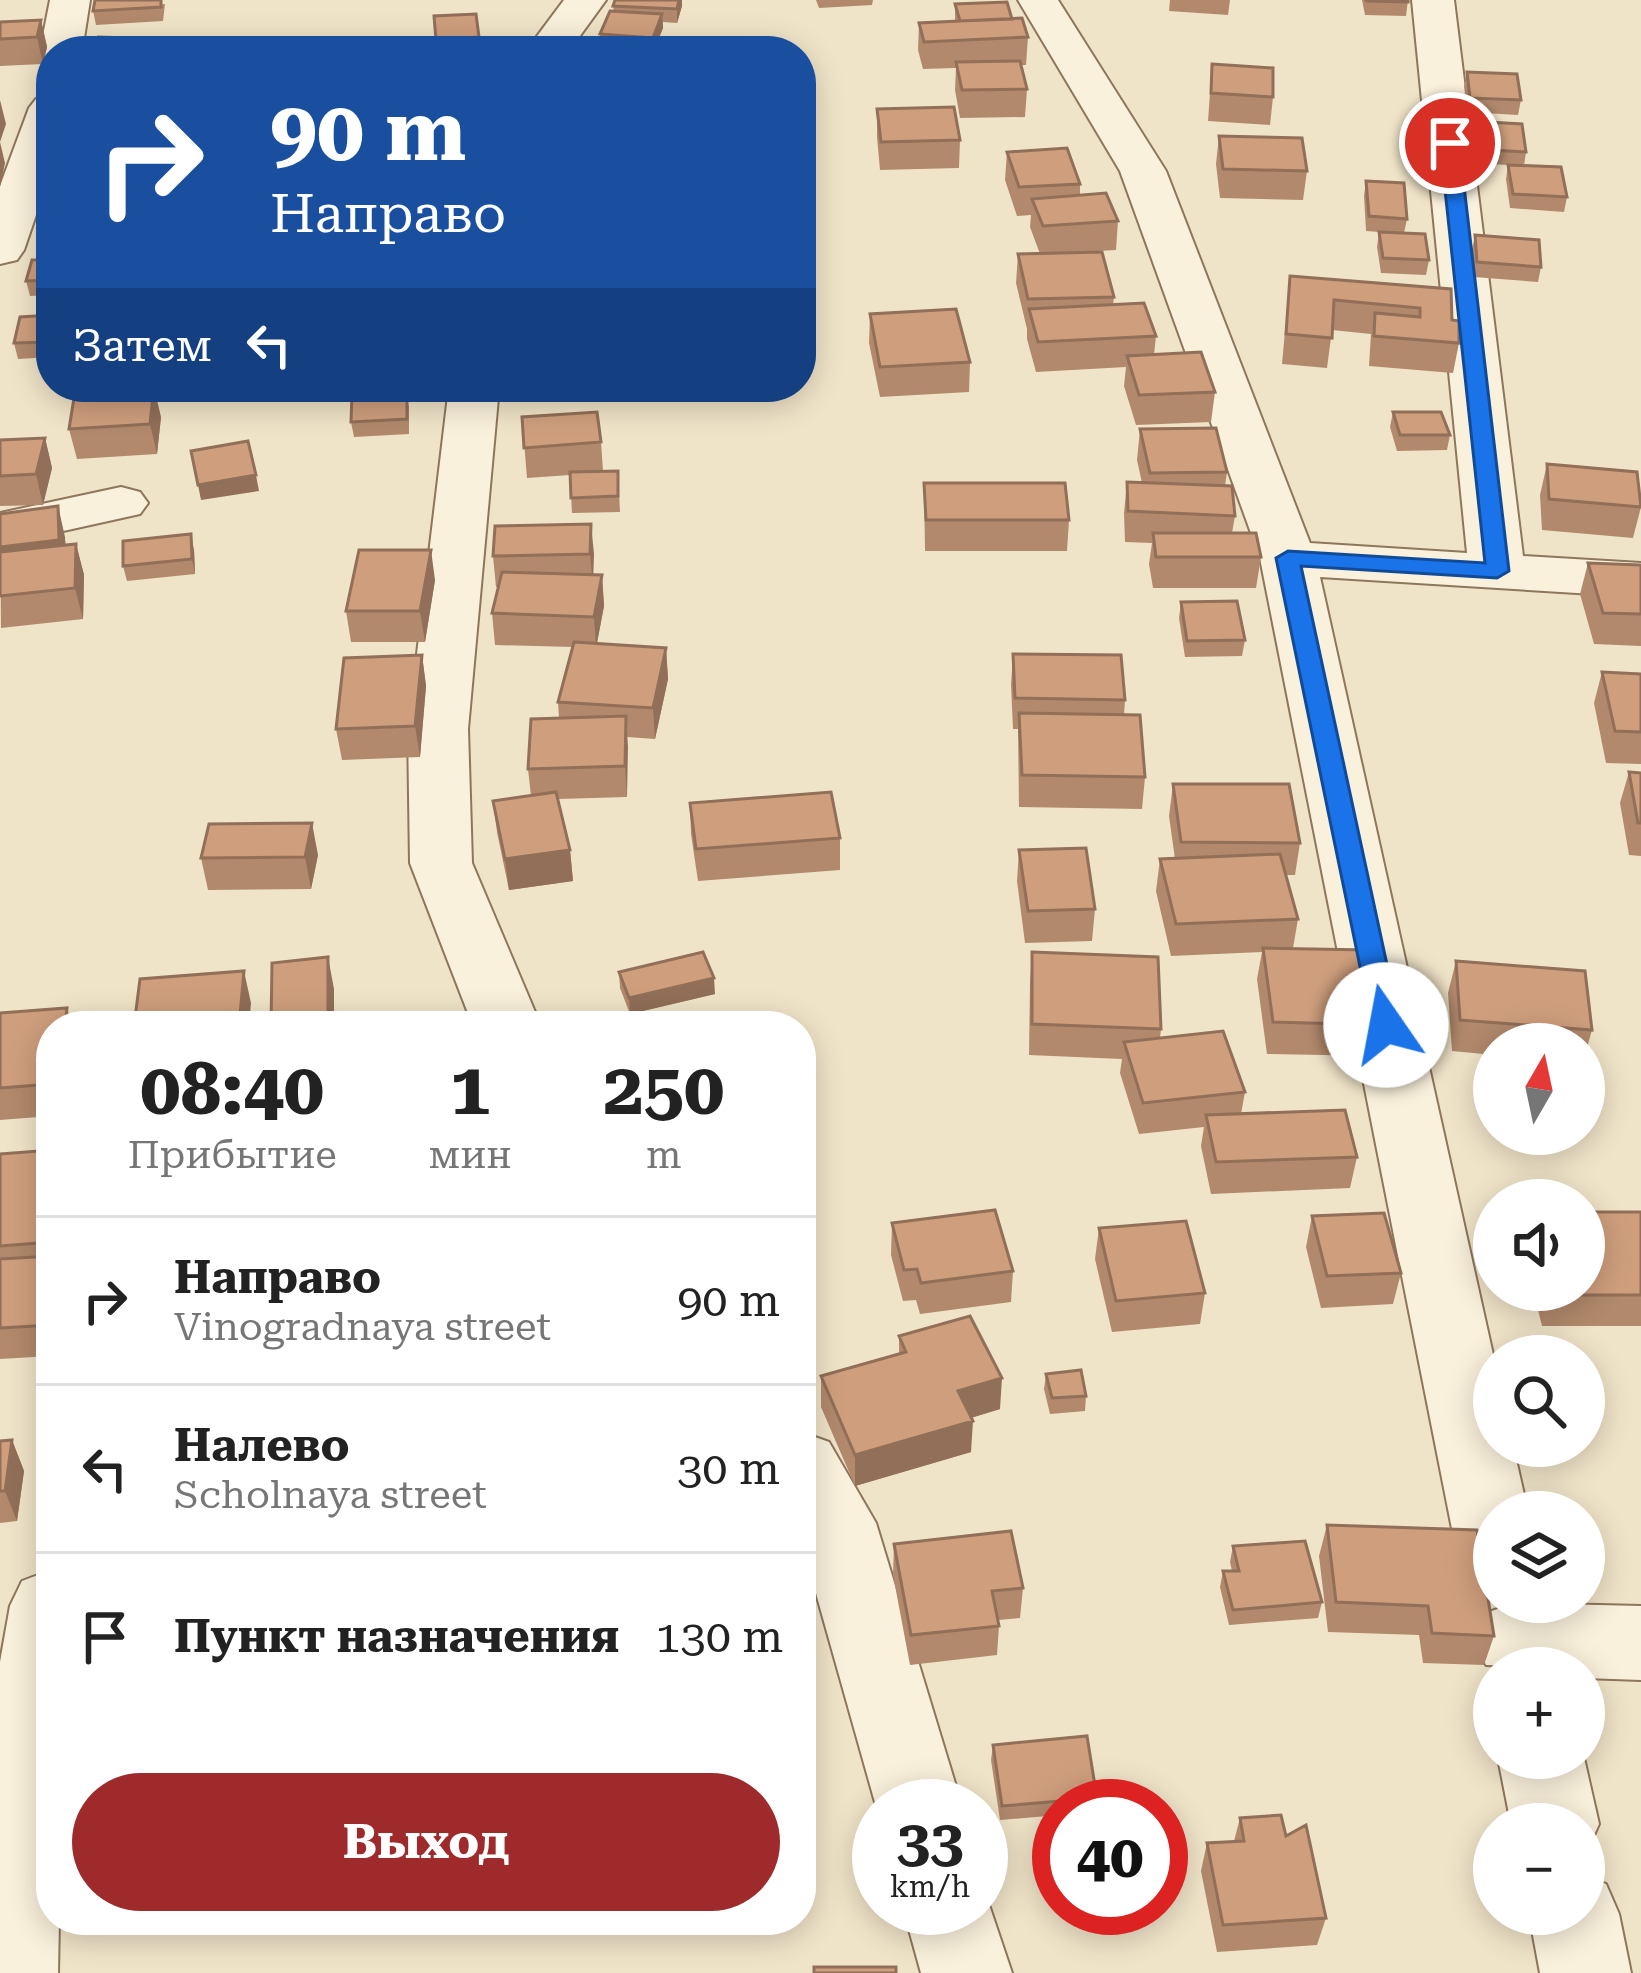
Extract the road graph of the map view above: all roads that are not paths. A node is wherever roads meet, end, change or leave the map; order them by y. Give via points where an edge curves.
1 (70, 0) edge
2 (584, 0) edge
3 (1038, 0) edge
4 (1433, 0) edge
5 (64, 36) edge
6 (559, 36) edge
7 (36, 150) edge
8 (0, 250) edge
9 (472, 402) edge
10 (121, 502) dead end
11 (0, 530) edge
12 (1288, 558) junction
13 (1497, 571) junction
14 (1641, 580) edge
15 (501, 1011) edge
16 (816, 1490) edge
17 (1484, 1491) edge
18 (1514, 1636) edge
19 (1641, 1643) edge
20 (36, 1695) edge
21 (911, 1779) edge
22 (956, 1935) edge
23 (1578, 1935) edge
24 (12, 1973) edge
25 (968, 1973) edge
26 (1586, 1973) edge

1 - 5 street
2 - 6 street
3 - 12 street via 1143,170
4 - 13 street
7 - 8 street
9 - 15 street via 438,729 441,863
10 - 11 street
12 - 13 street
12 - 17 street
13 - 14 street
16 - 21 street via 836,1523
18 - 19 street
20 - 24 street via 20,1789
22 - 25 street
23 - 26 street

